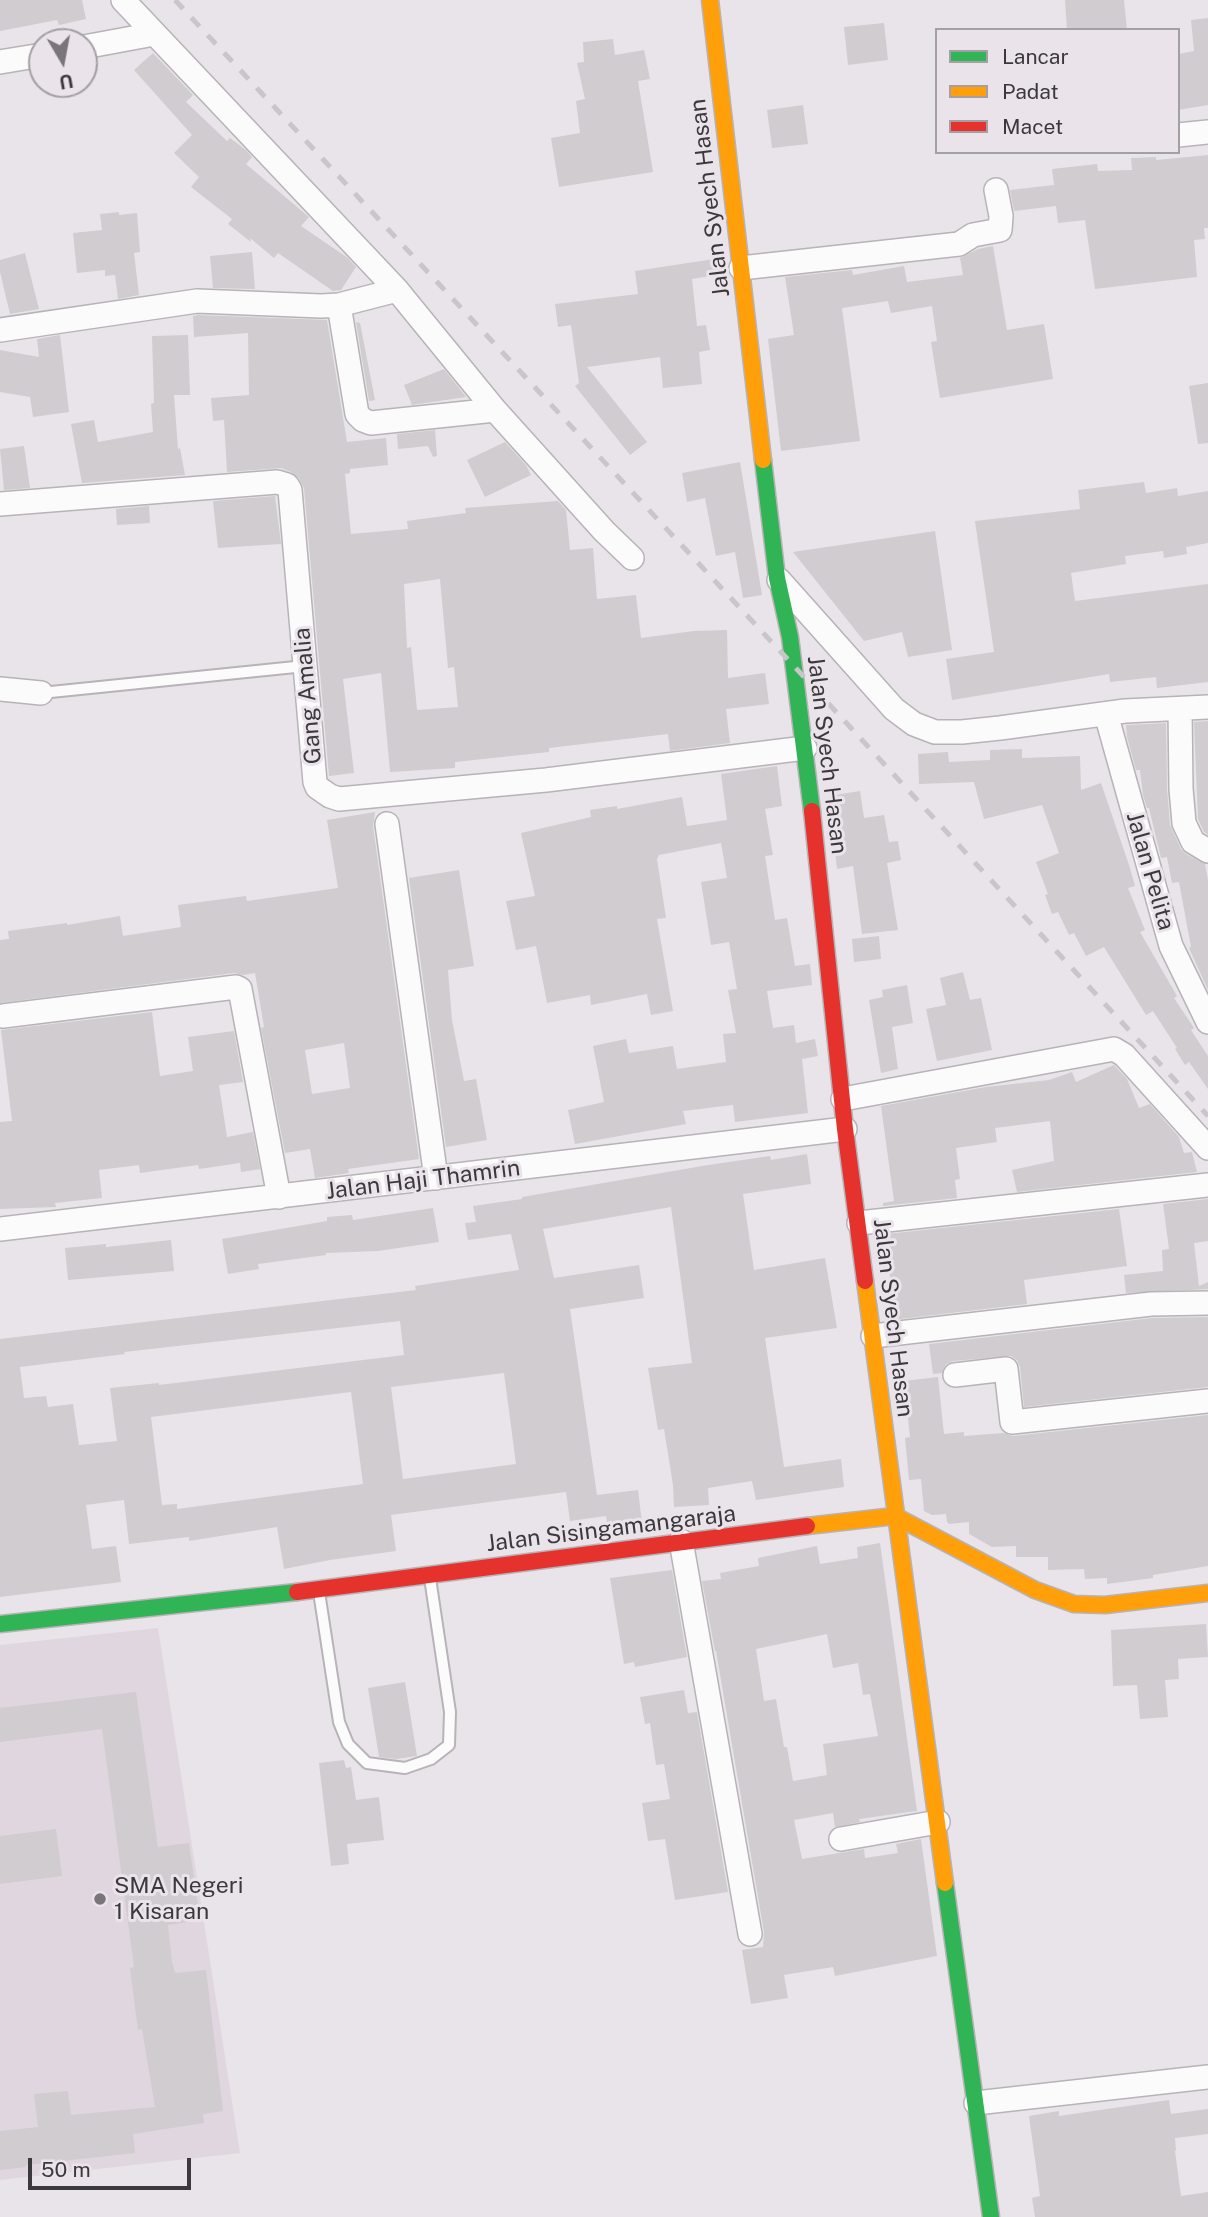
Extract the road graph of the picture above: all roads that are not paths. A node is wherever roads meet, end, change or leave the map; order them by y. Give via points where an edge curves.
1 (123, 0) edge
2 (710, 0) edge
3 (154, 34) junction
4 (98, 44) edge
5 (28, 57) edge
6 (0, 62) edge
7 (1208, 132) edge
8 (1180, 135) edge
9 (996, 190) dead end
10 (741, 268) junction
11 (397, 290) junction
12 (339, 305) junction
13 (0, 330) edge
14 (495, 410) junction
15 (0, 504) edge
16 (632, 558) dead end
17 (777, 578) junction
18 (305, 666) junction
19 (0, 689) edge
20 (41, 693) joint
21 (1208, 707) edge
22 (1180, 709) junction
23 (1106, 714) junction
24 (805, 748) junction
25 (387, 824) dead end
26 (1208, 851) edge
27 (3, 1016) dead end
28 (1208, 1022) edge
29 (844, 1099) junction
30 (845, 1129) junction
31 (1208, 1148) edge
32 (436, 1178) junction
33 (1208, 1185) edge
34 (279, 1197) junction
35 (859, 1223) junction
36 (0, 1229) edge
37 (1208, 1303) edge
38 (873, 1336) junction
39 (955, 1376) dead end
40 (1208, 1401) edge
41 (895, 1516) junction
42 (681, 1541) junction
43 (430, 1576) junction
44 (319, 1590) junction
45 (1208, 1593) edge
46 (0, 1624) edge
47 (938, 1822) junction
48 (841, 1839) dead end
49 (750, 1934) dead end
50 (1208, 2077) edge
51 (976, 2103) junction
52 (991, 2217) edge

1 - 3 street
2 - 10 street, Jalan Syech Hasan
3 - 4 street
3 - 11 street
5 - 6 street
7 - 8 street
9 - 10 street via 1000,230 973,235 959,244
10 - 17 street, Jalan Syech Hasan
11 - 12 street
11 - 14 street
12 - 13 street via 197,301
12 - 14 street via 357,414 363,420
14 - 16 street
15 - 18 street, Gang Amalia via 283,482 290,490
17 - 23 street via 894,709 914,724 935,732 962,732
17 - 24 street, Jalan Syech Hasan
18 - 20 lane
18 - 24 street, Gang Amalia via 315,782 339,799 546,780
19 - 20 street
21 - 22 street
22 - 23 street
22 - 26 street via 1184,824 1193,842
23 - 28 street, Jalan Pelita via 1171,946
24 - 29 street, Jalan Syech Hasan
25 - 32 street
27 - 34 street via 240,989
29 - 30 street, Jalan Syech Hasan
29 - 31 street via 1114,1049
30 - 32 street, Jalan Haji Thamrin
30 - 35 street, Jalan Syech Hasan
32 - 34 street, Jalan Haji Thamrin
33 - 35 street
34 - 36 street, Jalan Haji Thamrin
35 - 38 street, Jalan Syech Hasan
37 - 38 street via 1151,1304
38 - 41 street, Jalan Syech Hasan
39 - 40 street via 1006,1369 1013,1422
41 - 42 street, Jalan Sisingamangaraja
41 - 45 street via 1035,1590 1074,1604 1105,1605
41 - 47 street, Jalan Syech Hasan
42 - 43 street, Jalan Sisingamangaraja
42 - 49 street
43 - 44 street, Jalan Sisingamangaraja
43 - 44 lane via 450,1712 449,1745 431,1759 405,1768 367,1763 348,1744 339,1722
44 - 46 street, Jalan Sisingamangaraja
47 - 48 street
47 - 51 street, Jalan Syech Hasan
50 - 51 street
51 - 52 street, Jalan Syech Hasan

